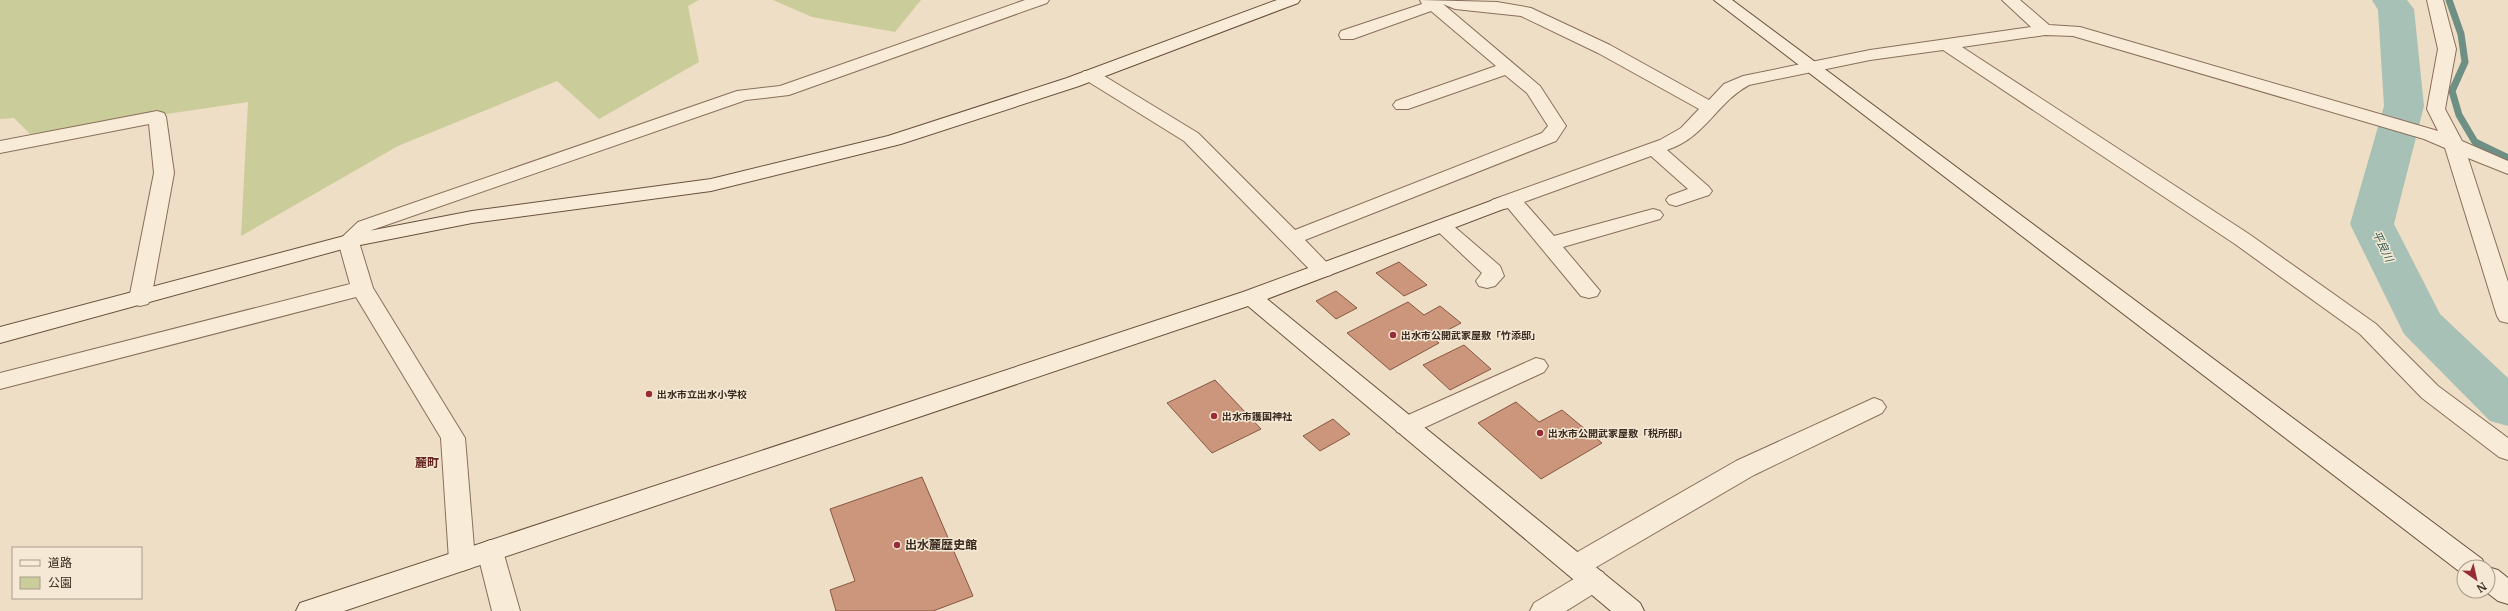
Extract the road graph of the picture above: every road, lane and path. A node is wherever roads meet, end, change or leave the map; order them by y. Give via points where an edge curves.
1 (1041, 0) edge
2 (1292, 0) edge
3 (1722, 0) edge
4 (2010, 0) edge
5 (2435, 0) edge
6 (1436, 2) edge
7 (2045, 30) junction
8 (1347, 35) dead end
9 (1946, 44) junction
10 (1810, 66) junction
11 (1508, 68) junction
12 (1090, 75) junction
13 (1402, 105) dead end
14 (1712, 109) junction
15 (2454, 145) junction
16 (0, 147) edge
17 (1654, 149) junction
18 (2508, 168) edge
19 (1676, 200) dead end
20 (1505, 202) junction
21 (1653, 215) dead end
22 (1442, 226) junction
23 (1292, 238) junction
24 (348, 241) junction
25 (1549, 244) junction
26 (1323, 270) junction
27 (1486, 281) dead end
28 (362, 288) junction
29 (1589, 291) dead end
30 (1251, 297) junction
31 (140, 299) junction
32 (2508, 316) edge
33 (0, 335) edge
34 (1536, 366) dead end
35 (0, 381) edge
36 (1874, 407) dead end
37 (1406, 426) junction
38 (2508, 452) edge
39 (490, 551) junction
40 (2462, 559) edge
41 (462, 560) junction
42 (1584, 573) junction
43 (2496, 584) edge
44 (2508, 593) edge
45 (310, 611) edge
46 (506, 611) edge
47 (1544, 611) edge
48 (1630, 611) edge

1 - 24 street via 783,91 743,96 365,226
2 - 12 street
3 - 10 street
4 - 7 street
5 - 15 street via 2447,49 2436,109
6 - 8 street
6 - 11 street
6 - 14 street via 1525,12 1604,49
7 - 9 street
7 - 15 street via 2074,32 2312,100
9 - 10 street
9 - 38 street via 2242,239 2368,329 2430,392
10 - 14 street via 1742,81 1730,88
10 - 40 street
11 - 13 street
11 - 23 street via 1534,90 1557,126 1549,137
12 - 23 street via 1191,137
12 - 24 street via 894,140 711,185 472,217
14 - 17 street via 1688,132
15 - 18 street
15 - 32 street
16 - 31 street via 157,117 164,173
17 - 19 street via 1702,191
17 - 20 street
20 - 22 street
20 - 25 street
21 - 25 street
22 - 26 street
22 - 27 street via 1492,272 1493,276
23 - 26 street
24 - 28 street
24 - 31 street
25 - 29 street
26 - 30 street
28 - 35 street
28 - 41 street via 453,438
30 - 37 street
30 - 39 street
31 - 33 street
34 - 37 street
36 - 42 street via 1745,468
37 - 42 street
39 - 41 street
39 - 46 street
41 - 45 street
42 - 47 street
42 - 48 street
43 - 44 street

